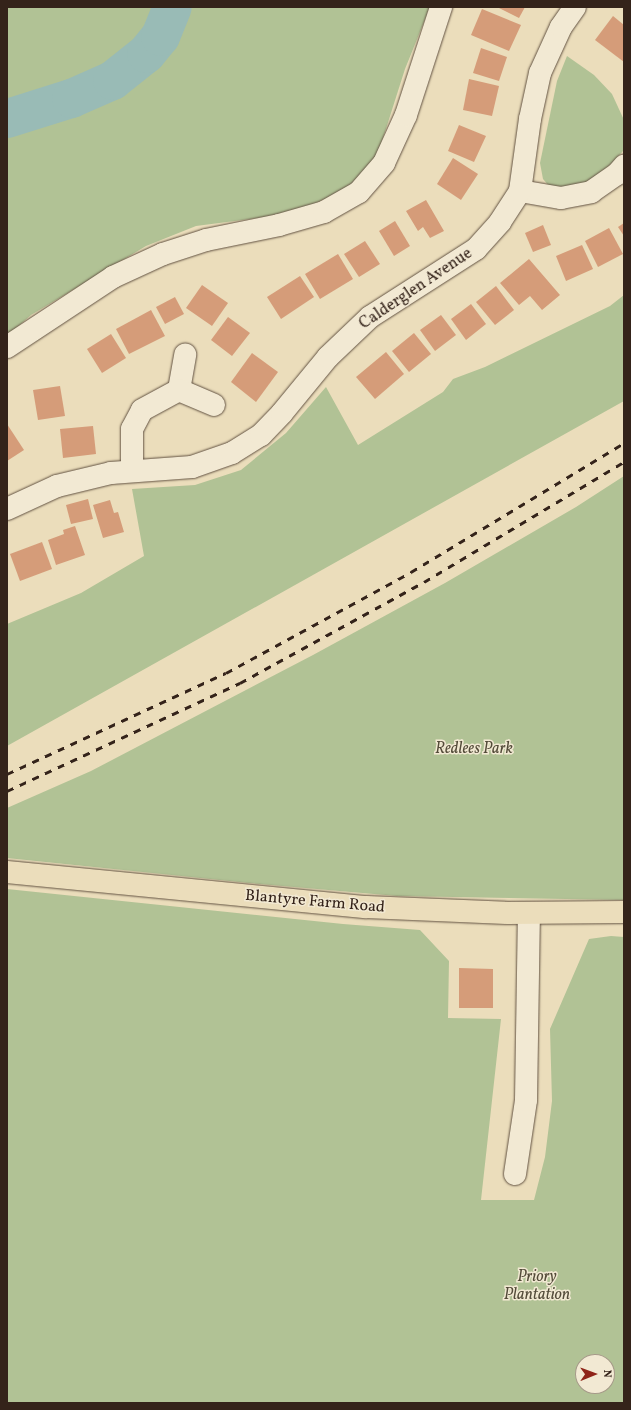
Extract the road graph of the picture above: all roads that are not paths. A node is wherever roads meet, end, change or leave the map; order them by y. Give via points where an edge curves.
1 (441, 7) edge
2 (576, 7) edge
3 (624, 166) edge
4 (520, 191) junction
5 (7, 347) edge
6 (185, 355) dead end
7 (179, 390) junction
8 (214, 405) dead end
9 (132, 471) junction
10 (7, 509) edge
11 (7, 872) edge
12 (624, 912) edge
13 (529, 913) junction
14 (515, 1174) dead end

1 - 5 street via 406,116 384,163 359,192 324,212 279,225 206,240 163,254 113,277
2 - 4 street, Calderglen Avenue via 561,27 540,73 530,119
3 - 4 street via 591,192 561,198
4 - 9 street, Calderglen Avenue via 500,222 476,249 370,317 328,357 282,413 260,435 232,454 192,466 157,471
6 - 7 street
7 - 8 street
7 - 9 street via 142,410 132,429
9 - 10 street, Calderglen Avenue via 111,473 57,486
11 - 13 main road, Blantyre Farm Road via 336,905
12 - 13 main road, Blantyre Farm Road
13 - 14 street via 526,1100

